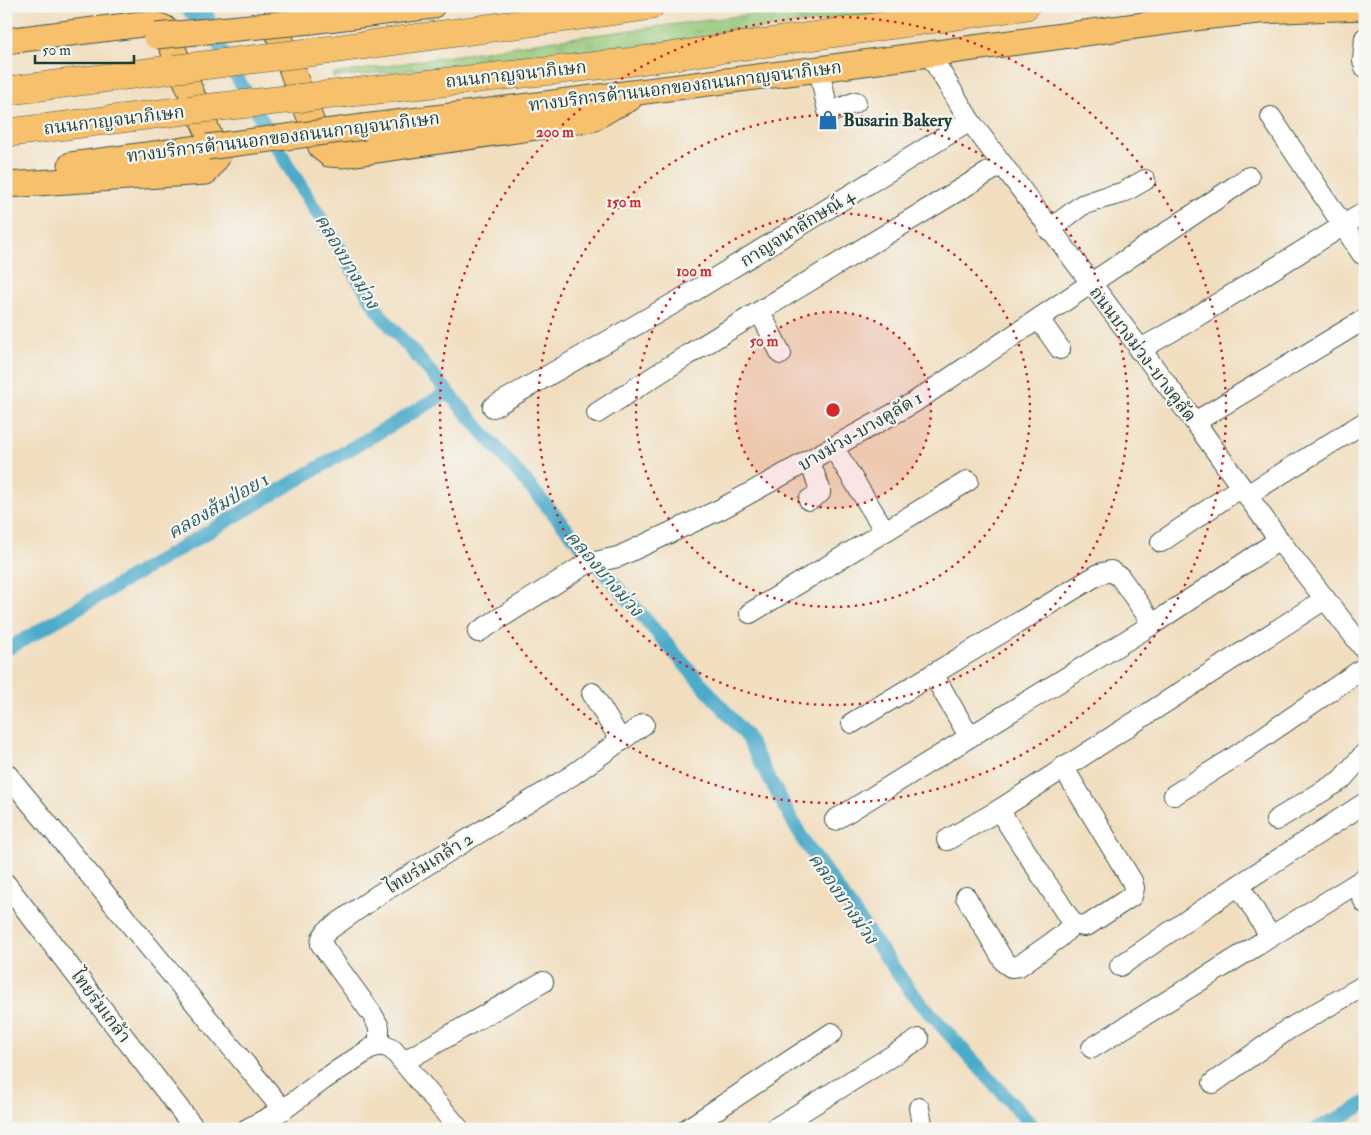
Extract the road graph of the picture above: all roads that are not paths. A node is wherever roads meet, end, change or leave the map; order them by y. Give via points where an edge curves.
1 (432, 6) edge
2 (650, 6) edge
3 (1025, 6) edge
4 (1365, 7) edge
5 (312, 14) edge
6 (1365, 38) edge
7 (6, 41) edge
8 (929, 53) junction
9 (6, 56) edge
10 (1365, 67) edge
11 (819, 69) junction
12 (648, 91) junction
13 (6, 92) edge
14 (856, 102) dead end
15 (1271, 117) dead end
16 (970, 121) junction
17 (6, 133) edge
18 (1002, 164) junction
19 (6, 173) edge
20 (1249, 177) dead end
21 (1145, 180) dead end
22 (6, 184) edge
23 (1365, 212) edge
24 (1344, 225) junction
25 (1049, 230) junction
26 (1362, 254) dead end
27 (1091, 284) junction
28 (760, 312) junction
29 (1039, 319) junction
30 (1365, 319) edge
31 (1060, 349) dead end
32 (1140, 350) junction
33 (781, 354) dead end
34 (493, 407) dead end
35 (597, 413) dead end
36 (1195, 422) junction
37 (1365, 422) edge
38 (833, 447) junction
39 (809, 460) junction
40 (968, 482) dead end
41 (1244, 491) junction
42 (809, 500) dead end
43 (886, 531) junction
44 (1279, 540) junction
45 (1161, 542) dead end
46 (1325, 598) junction
47 (750, 613) dead end
48 (1153, 624) junction
49 (478, 632) dead end
50 (1365, 650) edge
51 (1365, 667) edge
52 (933, 674) junction
53 (592, 693) dead end
54 (852, 723) dead end
55 (644, 724) dead end
56 (969, 736) junction
57 (621, 741) junction
58 (1365, 753) edge
59 (1063, 767) junction
60 (6, 773) edge
61 (1174, 795) dead end
62 (1365, 803) edge
63 (999, 810) junction
64 (835, 820) dead end
65 (1276, 820) dead end
66 (947, 840) dead end
67 (6, 884) edge
68 (1239, 885) junction
69 (1363, 893) edge
70 (966, 896) dead end
71 (13, 905) edge
72 (1073, 924) junction
73 (1270, 936) junction
74 (1120, 966) dead end
75 (543, 982) dead end
76 (1365, 985) edge
77 (832, 1033) dead end
78 (919, 1039) dead end
79 (379, 1046) junction
80 (1092, 1048) dead end
81 (403, 1062) junction
82 (1213, 1083) dead end
83 (919, 1108) dead end
84 (283, 1110) junction
85 (195, 1129) edge
86 (247, 1129) edge
87 (460, 1129) edge
88 (687, 1129) edge
89 (774, 1129) edge
90 (923, 1129) edge

1 - 5 main road
2 - 13 highway, bridge
3 - 17 highway, ถนนกาญจนาภิเษก, bridge via 630,62
4 - 8 main road, ทางบริการด้านนอกของถนนกาญจนาภิเษก via 1259,11
5 - 9 main road, bridge
5 - 12 main road via 289,10 277,14 275,25 320,148 329,154 344,155 592,119
6 - 10 street
7 - 22 main road via 142,24 156,24 164,28 218,156 206,172
8 - 11 main road, ทางบริการด้านนอกของถนนกาญจนาภิเษก
8 - 16 street, ถนนบางม่วง-บางคูลัด
11 - 12 main road, ทางบริการด้านนอกของถนนกาญจนาภิเษก
11 - 14 street via 828,111
12 - 19 main road, ทางบริการด้านนอกของถนนกาญจนาภิเษก, bridge
15 - 24 street
16 - 18 street, ถนนบางม่วง-บางคูลัด
16 - 34 street, กาญจนาลักษณ์ 4 via 678,301
18 - 25 street, ถนนบางม่วง-บางคูลัด
18 - 28 street
20 - 27 street, บางม่วง-บางคูลัด 1
21 - 25 street via 1122,194 1082,205
23 - 24 street
24 - 26 street
24 - 32 street
25 - 27 street, ถนนบางม่วง-บางคูลัด
27 - 29 street, บางม่วง-บางคูลัด 1
27 - 32 street, ถนนบางม่วง-บางคูลัด
28 - 33 street
28 - 35 street
29 - 31 street
29 - 38 street, บางม่วง-บางคูลัด 1 via 913,403
30 - 36 street
32 - 36 street, ถนนบางม่วง-บางคูลัด
36 - 41 street, ถนนบางม่วง-บางคูลัด
37 - 41 street
38 - 39 street, บางม่วง-บางคูลัด 1
38 - 43 street
39 - 42 street via 820,493
39 - 49 street, บางม่วง-บางคูลัด 1 via 722,509 618,557 586,564
40 - 43 street
41 - 44 street, ถนนบางม่วง-บางคูลัด
41 - 45 street
43 - 47 street
44 - 46 street, ถนนบางม่วง-บางคูลัด
44 - 48 street
46 - 50 street, ถนนบางม่วง-บางคูลัด
46 - 59 street
48 - 52 street via 1120,577 1111,570 1099,574
48 - 56 street
51 - 61 street
52 - 54 street
52 - 56 street
53 - 57 street
55 - 57 street, ไทยร่มเกล้า 2
56 - 64 street
57 - 79 street, ไทยร่มเกล้า 2 via 378,895 327,931 321,944 372,1014 379,1027
58 - 65 street via 1341,780
59 - 63 street
59 - 72 street via 1134,888 1132,896 1088,925
60 - 84 street
62 - 68 street
63 - 66 street
63 - 72 street
67 - 71 street, ไทยร่มเกล้า
68 - 73 street
68 - 74 street
69 - 73 street
70 - 72 street via 1011,967 1019,966
71 - 85 street, ไทยร่มเกล้า
73 - 80 street
75 - 81 street
76 - 82 street via 1287,1030
77 - 88 street
78 - 89 street
79 - 81 street via 393,1050
79 - 84 street via 323,1080
81 - 87 street
83 - 90 street
84 - 86 street

